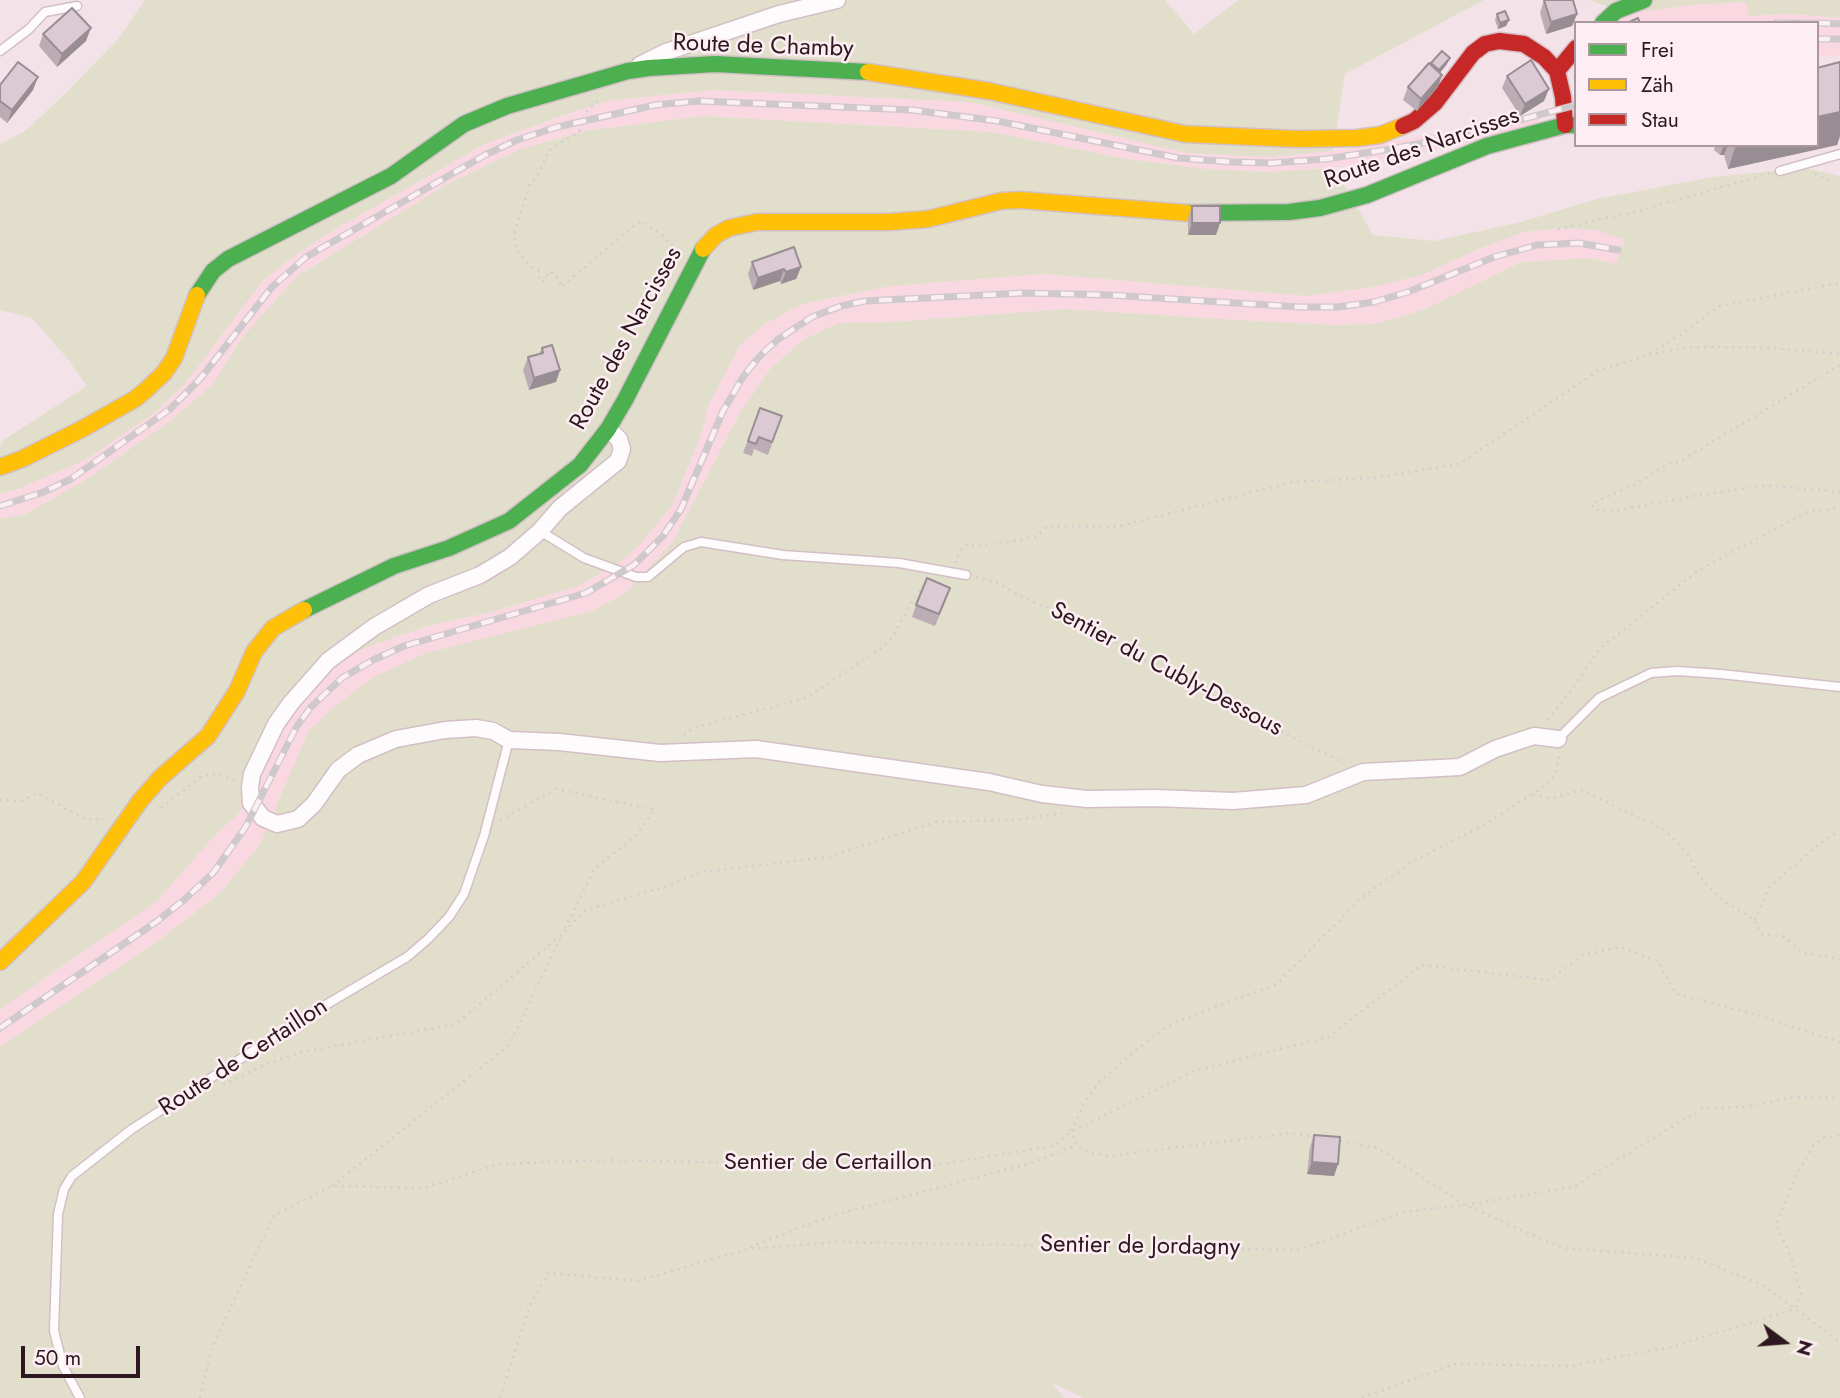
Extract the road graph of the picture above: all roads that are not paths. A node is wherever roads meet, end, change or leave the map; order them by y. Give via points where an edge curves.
1 (837, 0) edge
2 (1644, 0) edge
3 (77, 6) dead end
4 (1604, 21) edge
5 (1574, 50) edge
6 (0, 51) edge
7 (1556, 71) junction
8 (628, 72) junction
9 (1570, 125) edge
10 (1840, 154) edge
11 (1780, 171) road end
12 (608, 429) junction
13 (0, 467) edge
14 (540, 531) junction
15 (966, 575) road end
16 (1840, 687) edge
17 (1558, 739) joint
18 (509, 740) junction
19 (0, 962) edge
20 (80, 1398) edge

1 - 8 street via 666,52
2 - 4 street
3 - 6 lane via 45,12
5 - 7 street
7 - 8 street, Route de Chamby via 1545,57 1524,44 1485,44 1414,121 1380,135 1297,139 1185,134 989,91 880,73 715,64
7 - 9 street
8 - 13 street, Route de Chamby via 507,106 464,124 391,176 228,259 204,282 174,358 147,389 82,429
9 - 12 street, Route des Narcisses via 1487,146 1342,203 1300,211 1174,214 1020,200 928,219 757,222 730,228 706,244 695,260
10 - 11 lane
12 - 14 street via 619,439 618,461 560,508
12 - 19 street, Route des Narcisses via 580,465 509,521 394,566 273,628 254,652 237,691 208,736 160,778 83,882
14 - 15 lane via 584,558 636,577 648,576 684,547 701,542 783,555 899,563
14 - 18 street via 496,567 429,595 374,626 328,661 276,724 252,774 251,803 263,818 284,824 306,813 347,762 382,744 421,733 476,729
16 - 17 lane via 1721,674 1651,673 1599,698
17 - 18 street via 1534,736 1460,767 1363,772 1306,795 1233,801 1087,799 756,749 660,752
18 - 20 lane, Route de Certaillon via 464,894 428,939 407,957 132,1129 72,1176 58,1214 54,1331 63,1366

